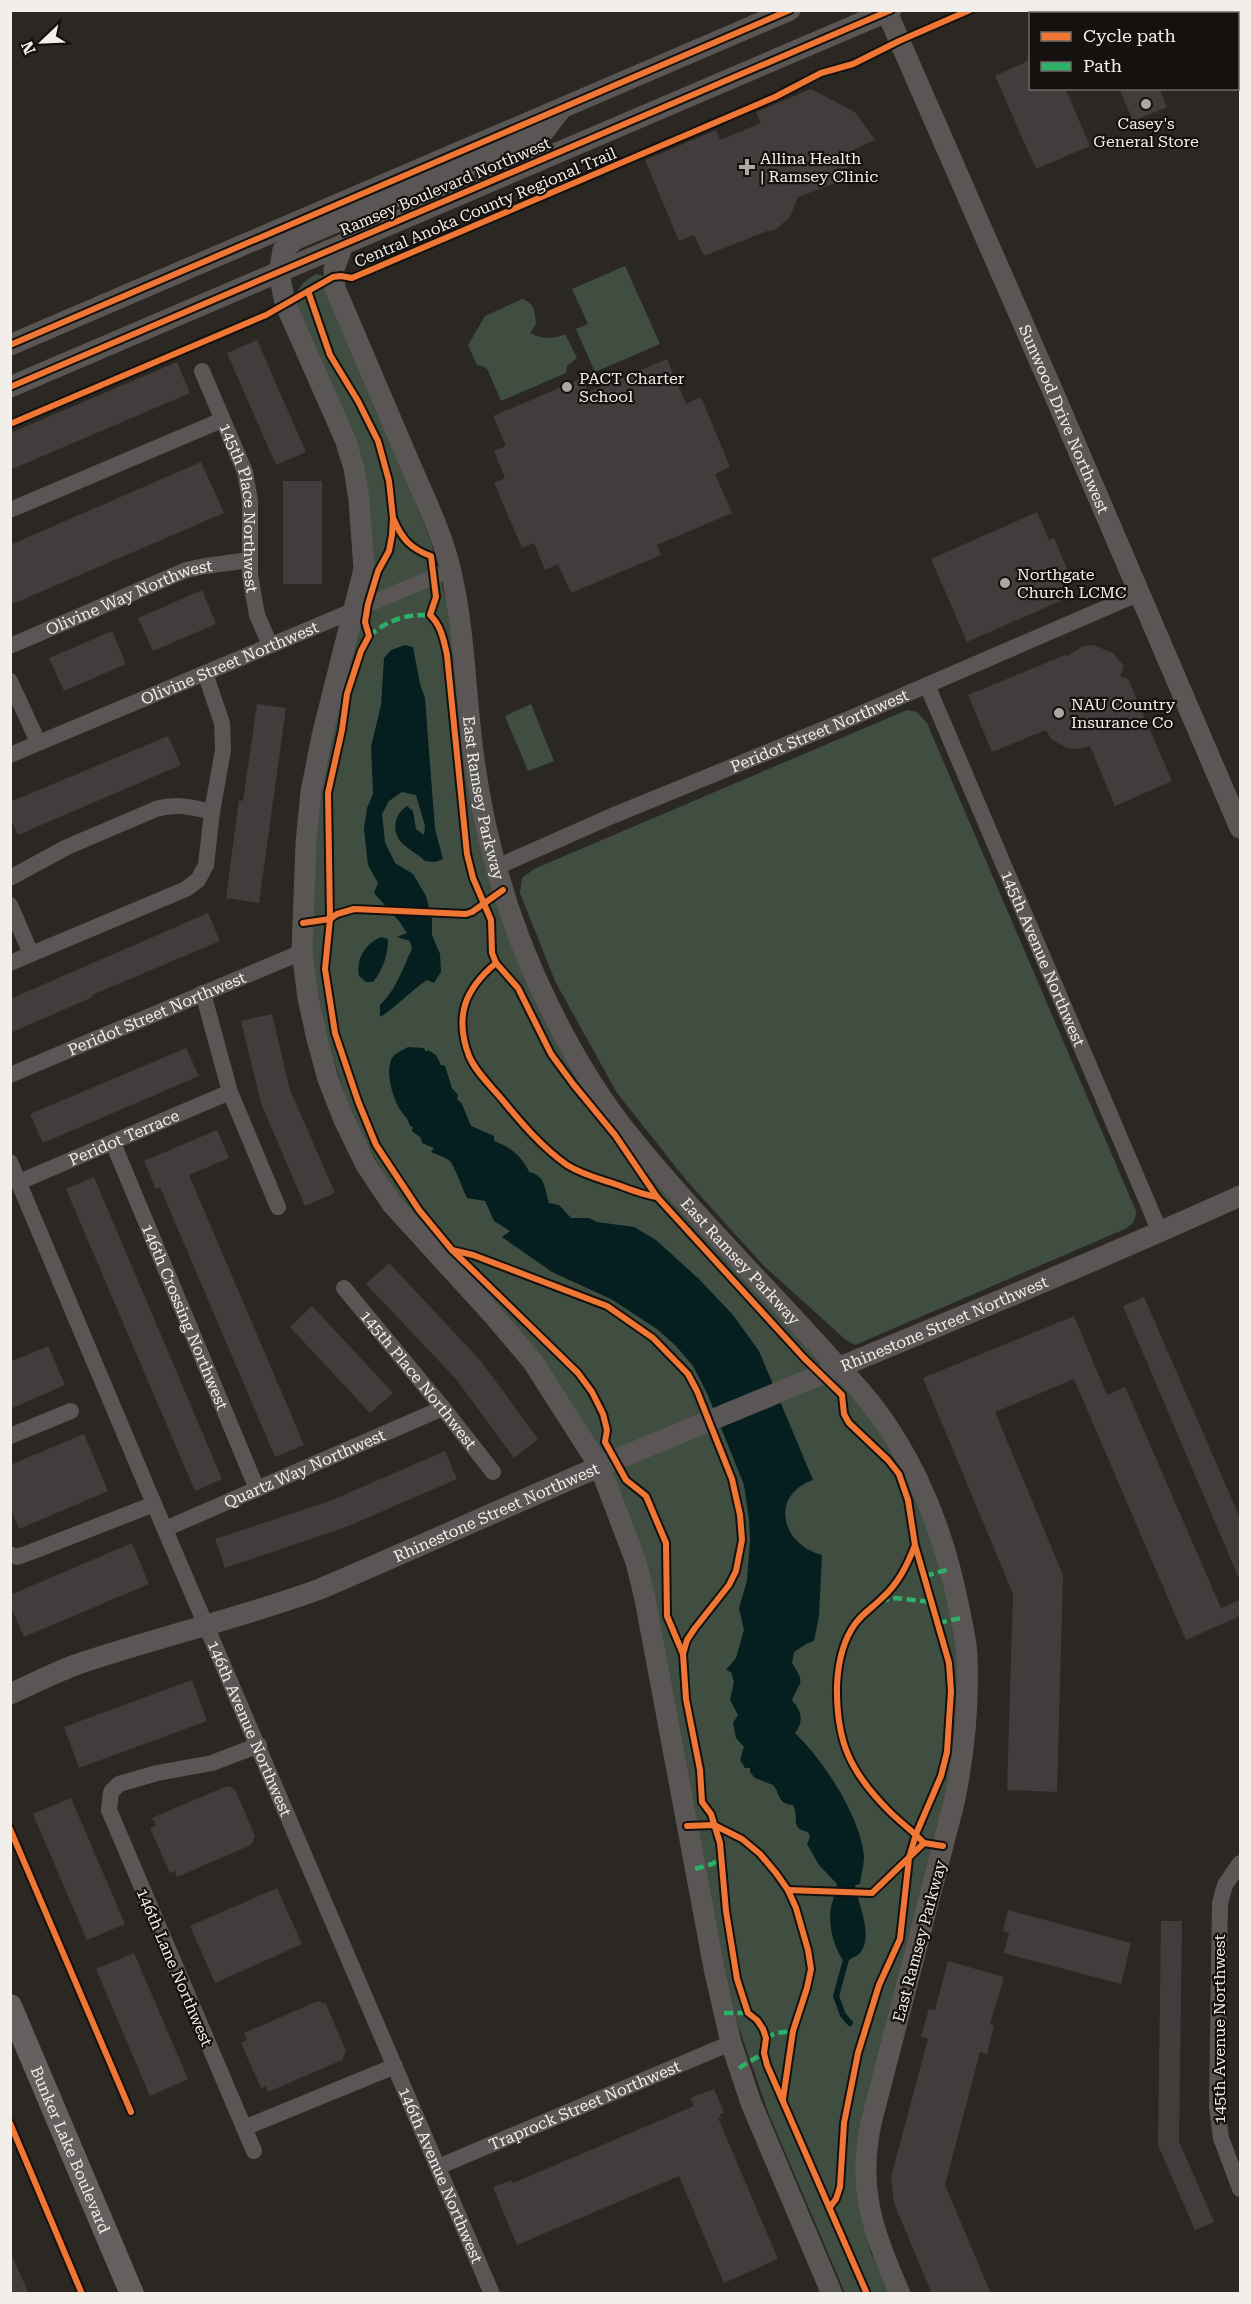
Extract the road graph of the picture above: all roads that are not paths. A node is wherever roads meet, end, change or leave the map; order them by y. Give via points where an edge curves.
1 (790, 10) edge
2 (888, 11) edge
3 (561, 109) junction
4 (343, 245) junction
5 (279, 273) junction
6 (10, 345) edge
7 (202, 371) dead end
8 (10, 387) edge
9 (222, 420) junction
10 (10, 510) edge
11 (250, 560) junction
12 (450, 570) junction
13 (1140, 593) junction
14 (353, 610) junction
15 (270, 645) junction
16 (10, 646) edge
17 (205, 673) junction
18 (10, 681) edge
19 (927, 685) junction
20 (38, 742) junction
21 (10, 755) edge
22 (212, 812) junction
23 (1240, 828) edge
24 (497, 867) junction
25 (10, 878) edge
26 (10, 905) edge
27 (302, 952) junction
28 (31, 954) junction
29 (10, 963) edge
30 (203, 993) junction
31 (10, 1075) edge
32 (230, 1092) junction
33 (113, 1143) junction
34 (10, 1162) edge
35 (19, 1182) junction
36 (1240, 1196) edge
37 (278, 1207) dead end
38 (1160, 1232) junction
39 (344, 1288) dead end
40 (838, 1367) junction
41 (443, 1408) junction
42 (71, 1411) dead end
43 (10, 1436) edge
44 (600, 1467) junction
45 (493, 1472) dead end
46 (257, 1489) junction
47 (154, 1504) junction
48 (165, 1529) junction
49 (10, 1554) edge
50 (206, 1624) junction
51 (10, 1694) edge
52 (259, 1745) junction
53 (1237, 1866) edge
54 (10, 2006) edge
55 (731, 2043) junction
56 (395, 2066) junction
57 (244, 2128) junction
58 (254, 2151) dead end
59 (438, 2167) junction
60 (1240, 2189) edge
61 (132, 2294) edge
62 (492, 2294) edge
63 (832, 2294) edge
64 (900, 2294) edge

1 - 3 street, Ramsey Boulevard Northwest
2 - 4 street, Ramsey Boulevard Northwest
2 - 13 street, Sunwood Drive Northwest
3 - 5 street via 541,135 296,239 283,250
3 - 6 street, Ramsey Boulevard Northwest
4 - 5 street, Ramsey Boulevard Northwest
4 - 12 street, East Ramsey Parkway via 334,269 335,288 435,521
5 - 8 street, Ramsey Boulevard Northwest
5 - 14 street via 285,303 354,468 364,569
7 - 9 street, 145th Place Northwest
9 - 10 street
9 - 11 street, 145th Place Northwest via 245,472
11 - 15 street, 145th Place Northwest via 257,615
11 - 16 street, Olivine Way Northwest via 186,570
12 - 14 street, Olivine Street Northwest
12 - 24 street, East Ramsey Parkway via 460,621 474,765
13 - 19 street, Peridot Street Northwest
13 - 23 street, Sunwood Drive Northwest
14 - 15 street, Olivine Street Northwest
14 - 27 street via 311,792
15 - 17 street, Olivine Street Northwest
17 - 20 street, Olivine Street Northwest
17 - 22 street via 222,723 223,750
18 - 20 street
19 - 24 street, Peridot Street Northwest
19 - 38 street, 145th Avenue Northwest
20 - 21 street, Olivine Street Northwest
22 - 25 street via 170,805 156,809 67,847
22 - 28 street via 206,865 198,880 186,889
24 - 40 street, East Ramsey Parkway via 526,956 596,1090 663,1176
26 - 28 street
27 - 30 street, Peridot Street Northwest
27 - 44 street via 308,998 328,1079 366,1165 392,1204 533,1362
28 - 29 street
30 - 31 street, Peridot Street Northwest
30 - 32 street
32 - 33 street, Peridot Terrace
32 - 37 street
33 - 35 street, Peridot Terrace
33 - 46 street, 146th Crossing Northwest
34 - 35 street, 146th Avenue Northwest
35 - 47 street, 146th Avenue Northwest
36 - 38 street, Rhinestone Street Northwest
38 - 40 street, Rhinestone Street Northwest
39 - 41 street, 145th Place Northwest
40 - 44 street, Rhinestone Street Northwest
40 - 64 street, East Ramsey Parkway via 860,1388 892,1433 925,1497 955,1584 968,1656 967,1724 954,1803 868,2139 865,2168 871,2221
41 - 45 street, 145th Place Northwest
41 - 46 street, Quartz Way Northwest
42 - 43 street
44 - 50 street, Rhinestone Street Northwest via 320,1589
44 - 55 street via 636,1562 645,1599
46 - 48 street, Quartz Way Northwest
47 - 48 street, 146th Avenue Northwest
47 - 49 street via 17,1557
48 - 50 street, 146th Avenue Northwest
50 - 51 street, Rhinestone Street Northwest via 76,1665
50 - 52 street, 146th Avenue Northwest
52 - 56 street, 146th Avenue Northwest
52 - 57 street, 146th Lane Northwest via 212,1763 119,1784 111,1792 109,1810
53 - 60 street, 145th Avenue Northwest via 1225,1885 1219,1918 1217,2106 1221,2138
54 - 61 main road, Bunker Lake Boulevard
55 - 59 street, Traprock Street Northwest
55 - 63 street via 751,2103
56 - 57 street
56 - 59 street, 146th Avenue Northwest
57 - 58 street, 146th Lane Northwest
59 - 62 street, 146th Avenue Northwest

